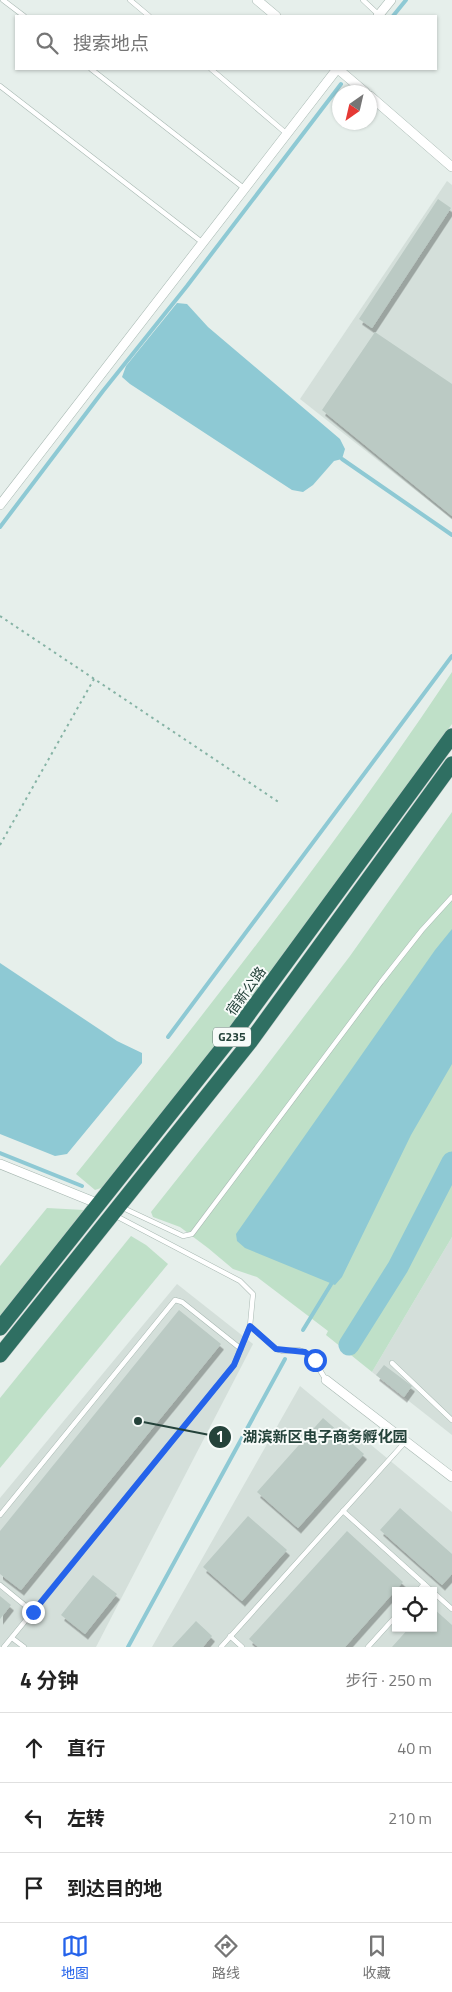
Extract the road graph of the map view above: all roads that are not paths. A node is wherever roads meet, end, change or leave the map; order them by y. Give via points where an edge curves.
1 (3, 0) edge
2 (130, 0) edge
3 (257, 0) edge
4 (363, 0) edge
5 (390, 0) edge
6 (23, 15) edge
7 (148, 15) edge
8 (275, 15) edge
9 (377, 15) edge
10 (379, 15) edge
11 (92, 70) edge
12 (212, 70) edge
13 (336, 70) edge
14 (338, 70) edge
15 (357, 85) edge
16 (0, 86) edge
17 (377, 102) edge
18 (287, 134) junction
19 (452, 167) edge
20 (244, 189) junction
21 (203, 243) junction
22 (0, 505) edge
23 (452, 736) edge
24 (452, 764) edge
25 (452, 896) edge
26 (0, 1164) edge
27 (99, 1204) junction
28 (116, 1210) junction
29 (250, 1326) junction
30 (0, 1328) edge
31 (241, 1349) junction
32 (0, 1355) edge
33 (392, 1363) dead end
34 (326, 1380) joint
35 (452, 1420) edge
36 (406, 1441) junction
37 (452, 1477) edge
38 (343, 1511) junction
39 (0, 1515) edge
40 (0, 1584) edge
41 (424, 1584) junction
42 (421, 1587) edge
43 (428, 1587) edge
44 (437, 1595) edge
45 (452, 1609) edge
46 (33, 1612) junction
47 (392, 1620) edge
48 (230, 1636) junction
49 (12, 1638) junction
50 (4, 1647) edge
51 (24, 1647) edge
52 (221, 1647) edge
53 (242, 1647) edge
54 (368, 1647) edge

1 - 6 lane
2 - 7 lane
3 - 8 street
4 - 9 lane
5 - 10 street
11 - 20 lane
12 - 18 lane
13 - 18 street
14 - 15 street
16 - 21 lane
17 - 19 street
18 - 20 street
20 - 21 street
21 - 22 street
23 - 27 highway, 宿新公路 / G235 via 236,1031
24 - 28 highway, G235 via 250,1042
25 - 28 lane via 381,982 192,1234 183,1236
26 - 27 street
27 - 30 highway, 宿新公路 / G235
28 - 29 lane via 240,1281 253,1294
28 - 32 highway, G235
29 - 31 lane
29 - 34 lane via 276,1349 310,1354
31 - 39 lane via 182,1302 174,1300
31 - 46 lane via 234,1365
33 - 35 lane
34 - 36 street
36 - 37 street
36 - 38 lane
38 - 41 lane
38 - 48 lane
40 - 46 lane
41 - 42 lane
41 - 43 lane
44 - 45 lane
46 - 49 lane
47 - 54 lane
48 - 52 lane
48 - 53 lane
49 - 50 lane
49 - 51 lane

